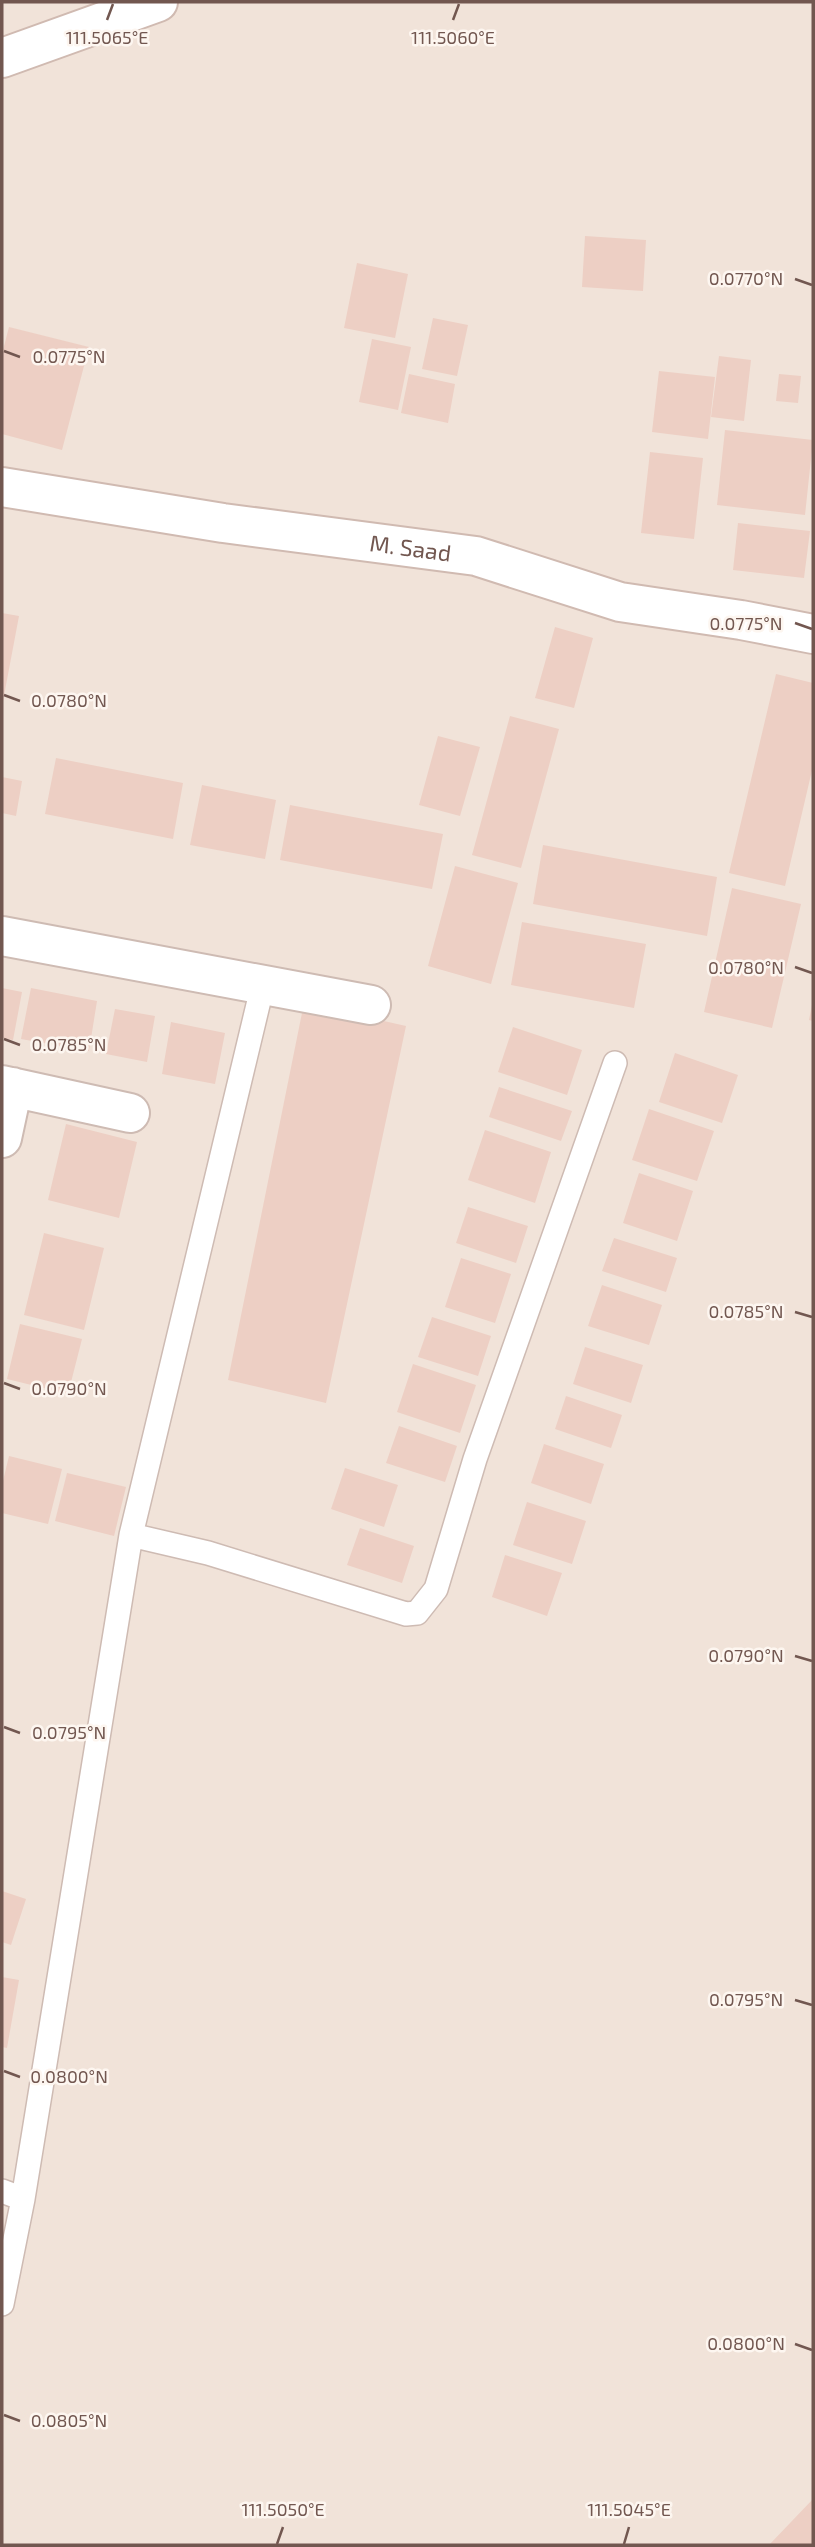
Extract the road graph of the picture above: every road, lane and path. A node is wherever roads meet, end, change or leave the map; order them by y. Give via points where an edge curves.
1 (159, 2) edge
2 (2, 58) edge
3 (2, 487) edge
4 (813, 634) edge
5 (2, 936) edge
6 (263, 984) junction
7 (371, 1005) dead end
8 (615, 1063) dead end
9 (7, 1086) edge
10 (130, 1113) dead end
11 (2, 1138) edge
12 (131, 1535) junction
13 (13, 2195) edge
14 (2, 2304) edge

1 - 2 street
3 - 4 street, M. Saad via 223,523 476,556 620,602
5 - 6 street
6 - 7 street
6 - 12 lane
8 - 12 lane via 475,1459 436,1589 417,1613 406,1614 208,1553
9 - 10 street
9 - 11 street
12 - 13 lane
13 - 14 lane

